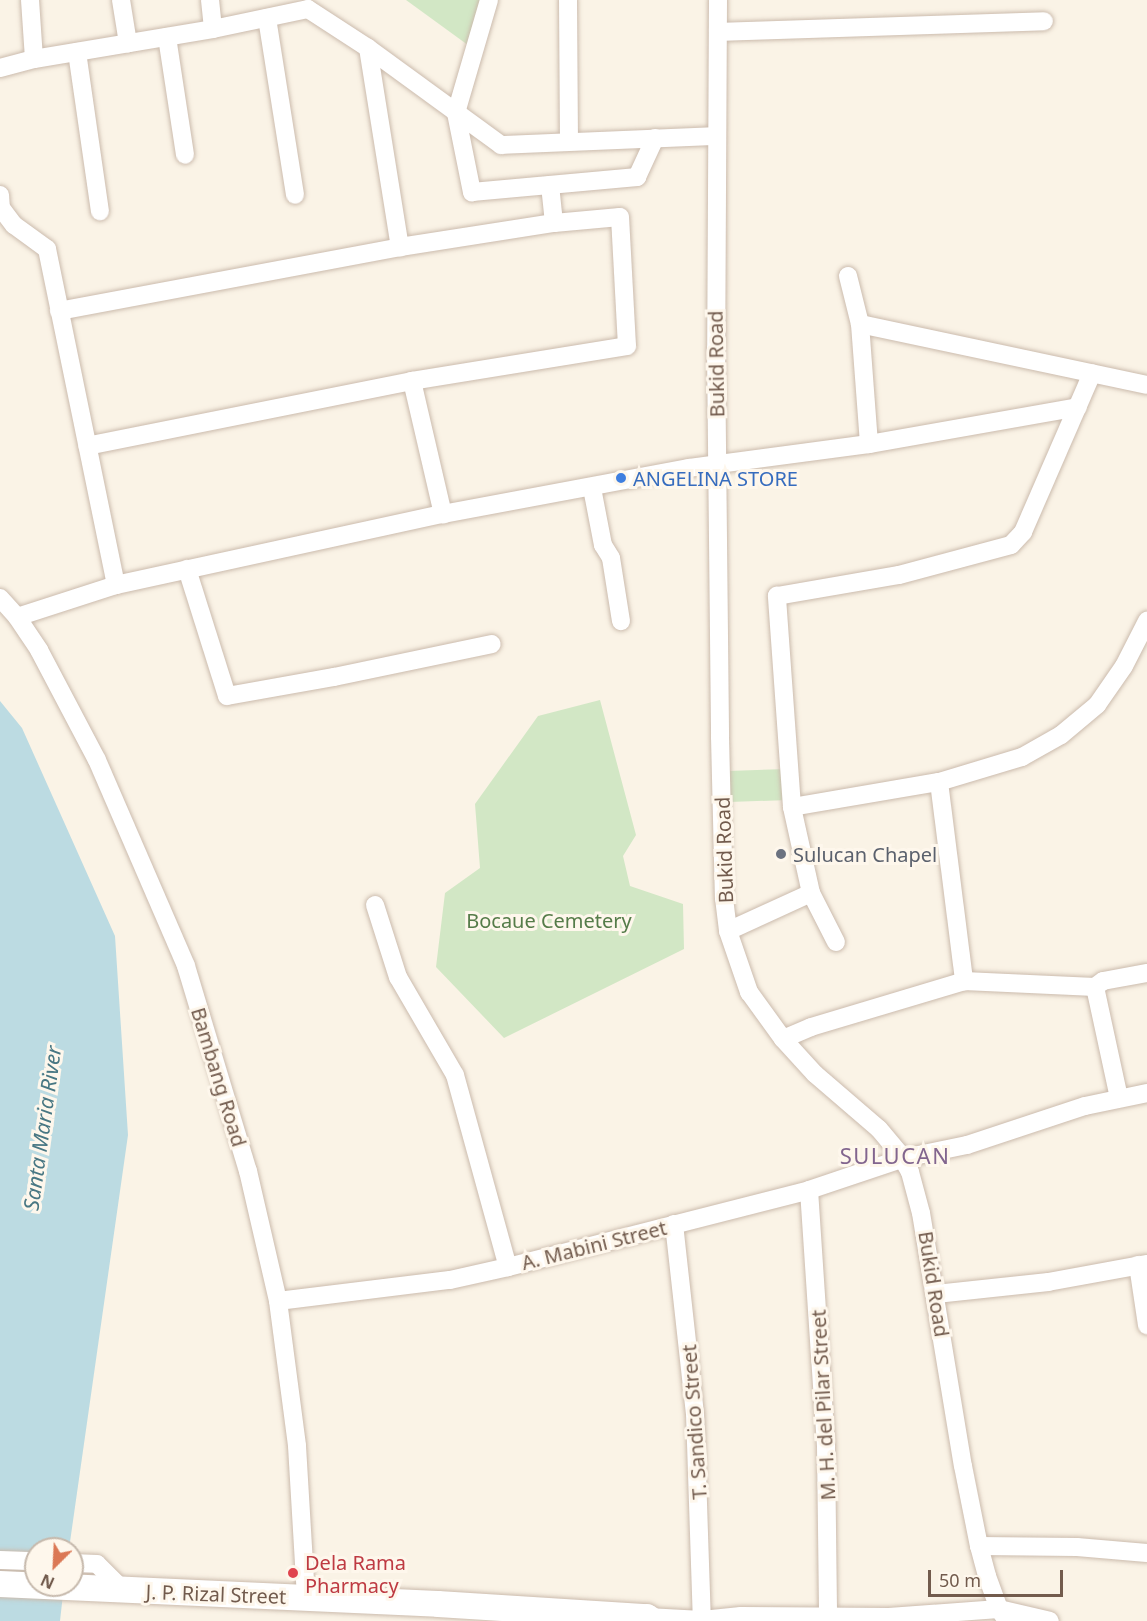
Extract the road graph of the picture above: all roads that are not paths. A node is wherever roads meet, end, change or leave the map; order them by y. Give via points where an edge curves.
1 (30, 0) edge
2 (121, 0) edge
3 (210, 0) edge
4 (489, 0) edge
5 (568, 0) edge
6 (718, 0) edge
7 (308, 4) edge
8 (267, 18) junction
9 (1044, 21) dead end
10 (213, 29) junction
11 (718, 32) junction
12 (166, 37) junction
13 (128, 43) junction
14 (368, 48) junction
15 (78, 52) junction
16 (34, 59) junction
17 (0, 68) edge
18 (456, 113) junction
19 (701, 137) junction
20 (655, 138) junction
21 (569, 141) junction
22 (185, 155) dead end
23 (550, 185) junction
24 (295, 195) dead end
25 (0, 204) edge
26 (100, 212) dead end
27 (554, 223) junction
28 (400, 247) junction
29 (848, 276) dead end
30 (59, 311) junction
31 (860, 324) junction
32 (1092, 373) junction
33 (412, 381) junction
34 (1147, 385) edge
35 (1078, 407) junction
36 (869, 444) junction
37 (87, 446) junction
38 (714, 465) junction
39 (592, 488) junction
40 (443, 514) junction
41 (187, 569) junction
42 (116, 585) junction
43 (0, 598) edge
44 (17, 617) junction
45 (621, 621) dead end
46 (1147, 621) edge
47 (492, 645) dead end
48 (939, 782) junction
49 (792, 807) junction
50 (811, 893) junction
51 (375, 905) dead end
52 (729, 931) junction
53 (836, 942) dead end
54 (1147, 973) edge
55 (964, 981) junction
56 (1095, 987) junction
57 (783, 1039) junction
58 (1147, 1093) edge
59 (1119, 1098) junction
60 (904, 1158) junction
61 (809, 1190) junction
62 (674, 1224) junction
63 (1142, 1264) edge
64 (508, 1267) junction
65 (936, 1294) junction
66 (279, 1301) junction
67 (1147, 1325) edge
68 (979, 1546) junction
69 (1147, 1553) edge
70 (0, 1560) edge
71 (24, 1561) edge
72 (84, 1563) edge
73 (0, 1584) edge
74 (114, 1589) junction
75 (306, 1597) junction
76 (1003, 1615) edge
77 (597, 1618) edge
78 (650, 1619) edge
79 (828, 1619) edge
80 (702, 1620) edge
81 (1050, 1621) edge

1 - 16 street
2 - 13 street
3 - 10 street
4 - 18 street
5 - 21 street
6 - 11 street, Bukid Road
7 - 8 street
7 - 14 street
8 - 10 street
8 - 24 street
9 - 11 street
10 - 12 street
11 - 19 street, Bukid Road
12 - 13 street
12 - 22 street
13 - 15 street
14 - 18 street
14 - 28 street
15 - 16 street
15 - 26 street
16 - 17 street
18 - 21 street via 501,145
18 - 23 street via 471,192
19 - 20 street
19 - 38 street, Bukid Road
20 - 21 street
20 - 23 street via 637,177
23 - 27 street
25 - 30 street via 14,225 47,249
27 - 28 street
27 - 33 street via 620,217 627,346
28 - 30 street
29 - 31 street
30 - 37 street
31 - 32 street
31 - 36 street
32 - 34 street
32 - 35 street
33 - 37 street
33 - 40 street
35 - 36 street
35 - 49 street via 1023,532 1011,545 899,575 777,596
36 - 38 street
37 - 42 street
38 - 39 street
38 - 52 street, Bukid Road via 724,898
39 - 40 street
39 - 45 street via 603,544 611,558
40 - 41 street
41 - 42 street
41 - 47 street via 227,696
42 - 44 street
43 - 44 street, Bambang Road
44 - 66 street, Bambang Road via 45,660 97,760 186,966 248,1171
46 - 48 street via 1124,666 1097,705 1061,735 1022,757
48 - 49 street
48 - 55 street
49 - 50 street
50 - 52 street
50 - 53 street
51 - 64 street via 398,977 455,1075
52 - 57 street, Bukid Road via 749,992
54 - 56 street via 1103,981
55 - 56 street
55 - 57 street
56 - 59 street
57 - 60 street, Bukid Road via 815,1074 879,1129
58 - 59 street, A. Mabini Street
59 - 60 street, A. Mabini Street via 967,1145
60 - 61 street, A. Mabini Street
60 - 65 street, Bukid Road via 916,1191
61 - 62 street, A. Mabini Street
61 - 79 street, M. H. del Pilar Street via 826,1447
62 - 64 street, A. Mabini Street
62 - 80 street, T. Sandico Street via 695,1413
63 - 65 street via 1048,1282
63 - 67 street
64 - 66 street, A. Mabini Street via 450,1280
65 - 68 street, Bukid Road
66 - 75 street, Bambang Road via 297,1446
68 - 69 street via 1077,1547
68 - 76 street, Bukid Road
70 - 71 street
72 - 74 street via 97,1564
73 - 74 main road, J. P. Rizal Street
74 - 75 main road, J. P. Rizal Street
75 - 77 main road, J. P. Rizal Street
76 - 79 street
76 - 81 street
77 - 78 main road, J. P. Rizal Street
78 - 80 street
79 - 80 street via 741,1616

